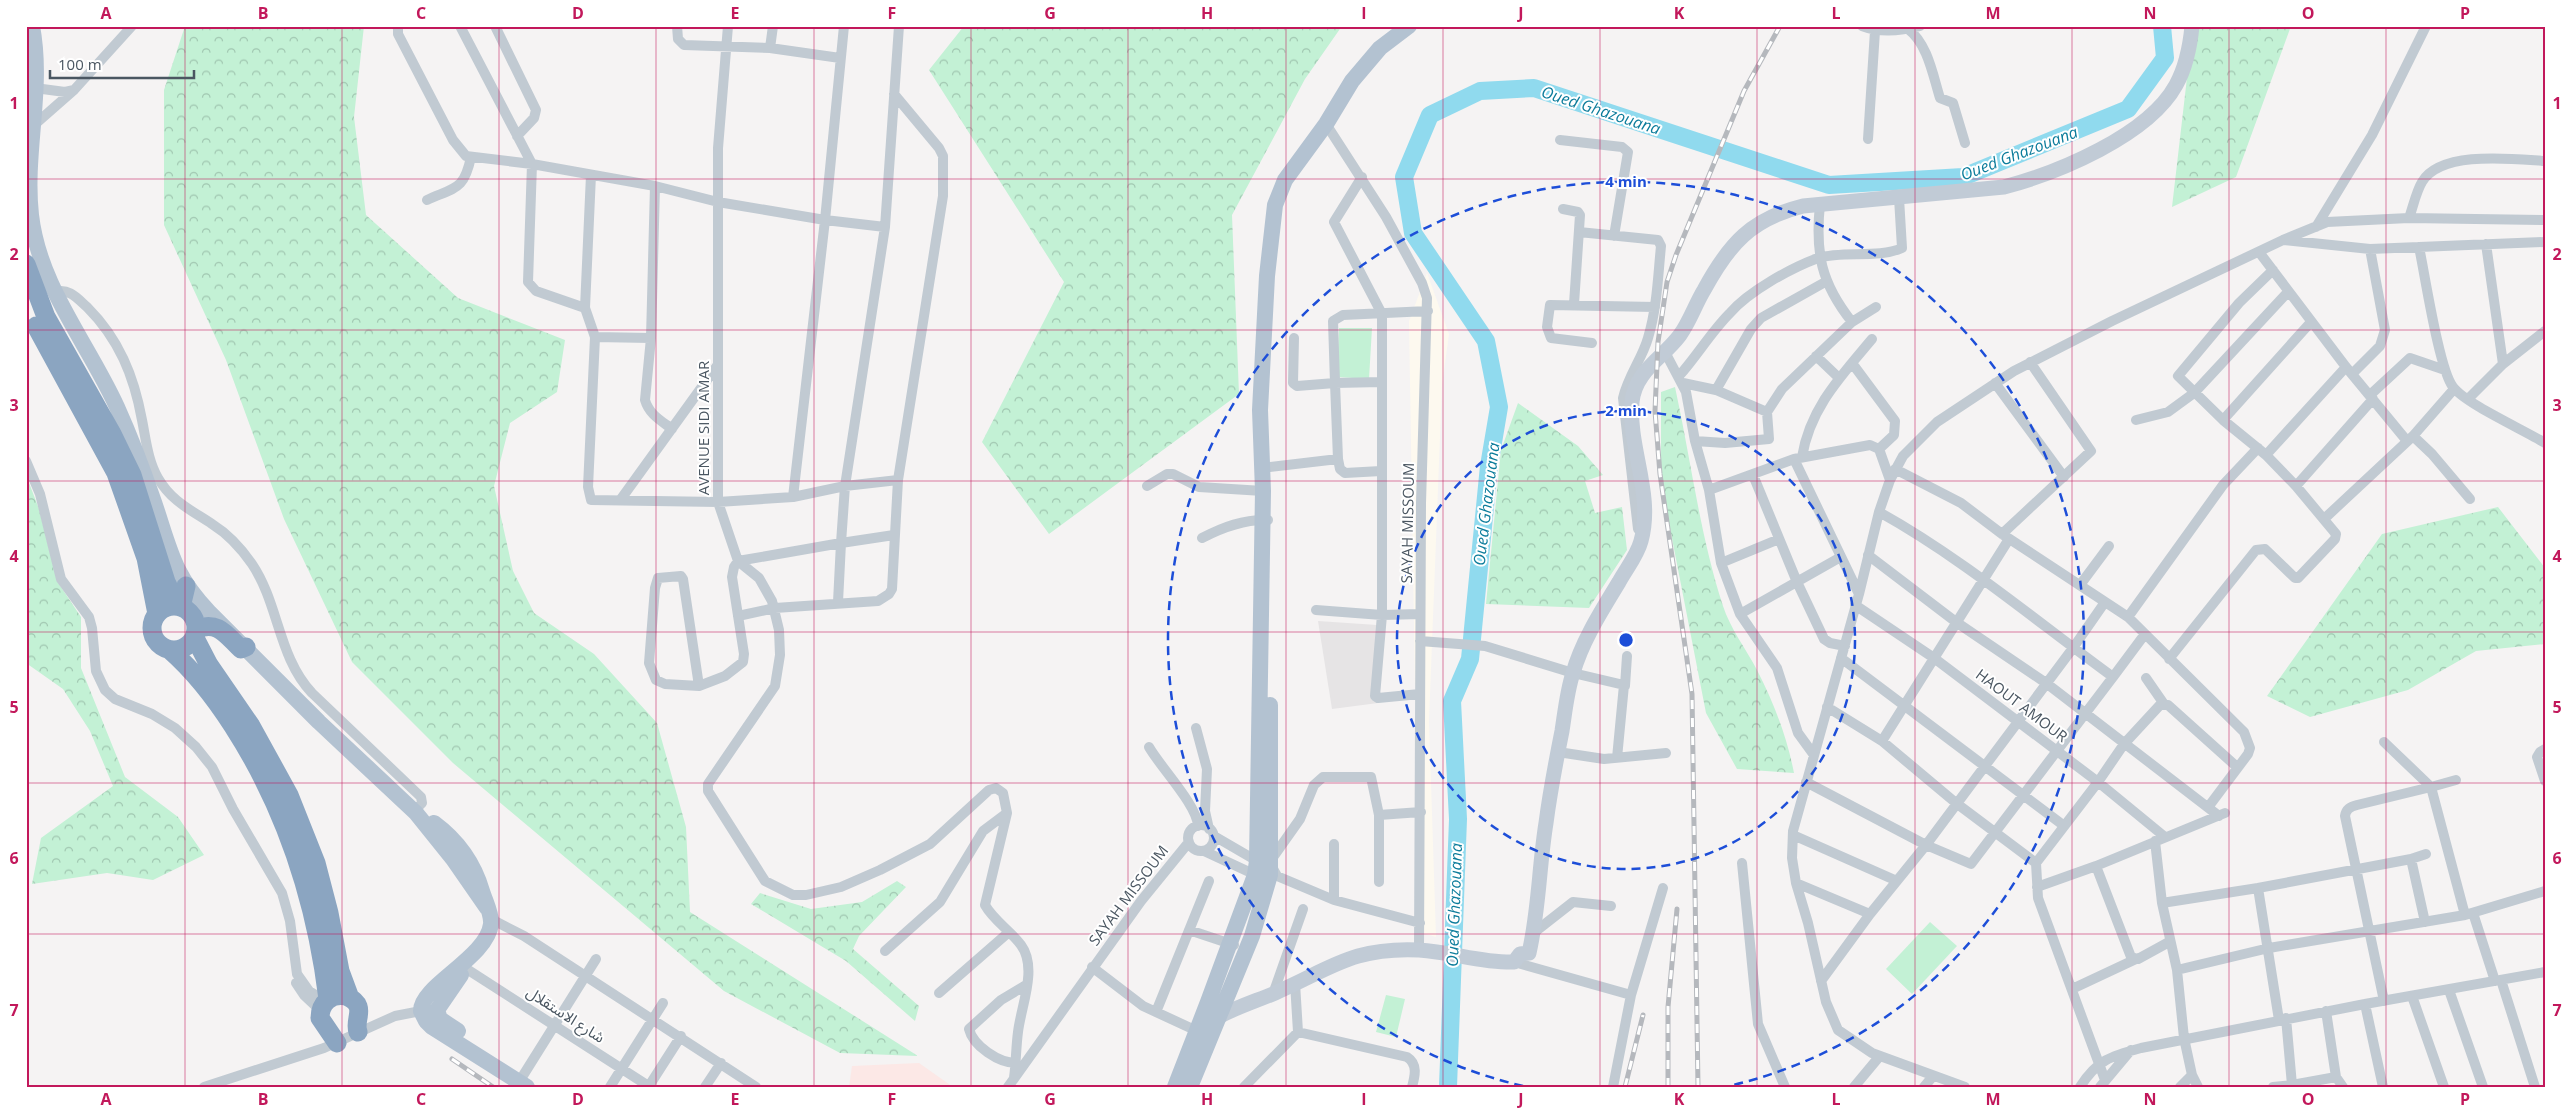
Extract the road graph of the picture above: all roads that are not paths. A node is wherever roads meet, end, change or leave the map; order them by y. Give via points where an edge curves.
1 (32, 26) edge
2 (132, 26) edge
3 (398, 26) edge
4 (460, 26) edge
5 (495, 26) edge
6 (677, 26) edge
7 (728, 26) edge
8 (773, 26) edge
9 (844, 26) edge
10 (1409, 26) edge
11 (1862, 26) edge
12 (1920, 26) edge
13 (2192, 26) edge
14 (2426, 26) edge
15 (900, 27) edge
16 (1908, 29) junction
17 (1875, 31) junction
18 (726, 46) junction
19 (770, 48) junction
20 (840, 58) junction
21 (35, 88) junction
22 (74, 90) junction
23 (894, 94) junction
24 (1326, 124) junction
25 (33, 126) junction
26 (517, 136) junction
27 (1868, 139) dead end
28 (1560, 140) dead end
29 (1964, 143) dead end
30 (471, 157) junction
31 (2545, 161) edge
32 (532, 164) junction
33 (591, 175) junction
34 (1362, 177) junction
35 (656, 186) junction
36 (1898, 198) junction
37 (427, 200) dead end
38 (718, 202) junction
39 (1820, 204) junction
40 (1563, 209) dead end
41 (2409, 218) junction
42 (825, 220) junction
43 (2545, 220) edge
44 (885, 227) junction
45 (2316, 227) junction
46 (1579, 232) junction
47 (1614, 236) junction
48 (2283, 240) junction
49 (2545, 242) edge
50 (2486, 244) junction
51 (2419, 247) junction
52 (2370, 249) junction
53 (2259, 252) junction
54 (1819, 258) junction
55 (26, 264) edge
56 (2272, 270) junction
57 (1827, 281) junction
58 (55, 292) junction
59 (2288, 292) junction
60 (26, 304) edge
61 (1574, 304) junction
62 (1655, 307) junction
63 (585, 308) junction
64 (1876, 308) dead end
65 (1428, 311) junction
66 (1382, 314) junction
67 (1852, 322) junction
68 (2311, 322) junction
69 (2545, 331) edge
70 (595, 337) junction
71 (651, 338) junction
72 (1294, 338) dead end
73 (1872, 339) dead end
74 (1592, 343) dead end
75 (1816, 356) junction
76 (1658, 359) junction
77 (2030, 362) junction
78 (1852, 363) junction
79 (2503, 364) junction
80 (717, 366) junction
81 (2349, 370) junction
82 (2445, 370) junction
83 (1680, 374) junction
84 (1839, 378) junction
85 (1381, 382) junction
86 (1335, 383) junction
87 (1995, 383) junction
88 (2454, 389) junction
89 (1716, 390) junction
90 (2194, 393) junction
91 (2371, 397) junction
92 (2468, 399) junction
93 (1767, 412) junction
94 (2136, 420) dead end
95 (2223, 420) junction
96 (672, 429) junction
97 (2410, 439) junction
98 (1696, 441) junction
99 (2545, 443) edge
100 (2258, 448) junction
101 (1879, 449) junction
102 (2266, 455) junction
103 (1798, 458) junction
104 (1338, 459) junction
105 (26, 461) edge
106 (1265, 467) junction
107 (1896, 469) junction
108 (1381, 471) junction
109 (1753, 475) junction
110 (2064, 477) junction
111 (898, 480) junction
112 (1890, 480) junction
113 (846, 486) junction
114 (1146, 486) dead end
115 (2296, 486) junction
116 (1709, 490) junction
117 (1263, 491) junction
118 (793, 497) junction
119 (621, 499) junction
120 (2470, 499) dead end
121 (718, 502) junction
122 (1878, 512) junction
123 (2324, 519) junction
124 (1266, 520) junction
125 (894, 535) junction
126 (2005, 536) junction
127 (1202, 538) dead end
128 (1779, 539) junction
129 (841, 543) junction
130 (2109, 546) dead end
131 (1868, 555) junction
132 (1634, 558) junction
133 (1839, 558) junction
134 (738, 560) junction
135 (1721, 563) junction
136 (1983, 580) junction
137 (1797, 582) junction
138 (2080, 585) junction
139 (1859, 594) junction
140 (838, 602) junction
141 (2105, 602) junction
142 (1855, 605) junction
143 (775, 608) junction
144 (1316, 610) dead end
145 (189, 611) junction
146 (157, 614) junction
147 (1420, 614) junction
148 (1740, 614) junction
149 (1382, 615) junction
150 (738, 616) junction
151 (2128, 617) junction
152 (218, 620) joint
153 (1956, 622) junction
154 (2145, 634) junction
155 (1420, 641) junction
156 (1844, 646) junction
157 (246, 647) junction
158 (2073, 648) junction
159 (170, 650) junction
160 (1627, 656) dead end
161 (1842, 658) junction
162 (1934, 658) junction
163 (2169, 659) junction
164 (1573, 673) junction
165 (2113, 677) junction
166 (2146, 678) dead end
167 (2046, 683) junction
168 (699, 686) junction
169 (1625, 686) junction
170 (1420, 694) junction
171 (2164, 704) junction
172 (1904, 705) junction
173 (1827, 707) junction
174 (2086, 714) junction
175 (2018, 721) junction
176 (1196, 728) dead end
177 (1882, 741) junction
178 (2384, 742) dead end
179 (2124, 744) junction
180 (1149, 747) dead end
181 (2545, 749) edge
182 (2057, 751) junction
183 (1558, 752) junction
184 (1666, 753) dead end
185 (1814, 755) junction
186 (1617, 758) junction
187 (1985, 766) junction
188 (2237, 767) junction
189 (2456, 780) dead end
190 (2545, 781) edge
191 (1806, 782) junction
192 (2098, 782) junction
193 (2431, 787) junction
194 (2025, 796) junction
195 (1956, 803) junction
196 (2209, 806) junction
197 (415, 812) junction
198 (1007, 812) junction
199 (1421, 812) junction
200 (1380, 815) junction
201 (2063, 825) junction
202 (1198, 826) junction
203 (1212, 832) junction
204 (1996, 832) junction
205 (1793, 835) junction
206 (2160, 839) junction
207 (1189, 842) junction
208 (1334, 844) dead end
209 (1926, 845) junction
210 (1204, 851) junction
211 (2426, 854) dead end
212 (2412, 859) junction
213 (1742, 862) dead end
214 (2036, 863) junction
215 (2096, 866) junction
216 (1267, 870) junction
217 (2357, 870) junction
218 (1209, 881) dead end
219 (1897, 881) junction
220 (1379, 882) dead end
221 (1796, 883) junction
222 (2037, 887) junction
223 (1663, 888) dead end
224 (2258, 888) junction
225 (2545, 891) edge
226 (1334, 900) junction
227 (2162, 902) junction
228 (1611, 906) dead end
229 (1303, 909) dead end
230 (489, 913) junction
231 (1870, 914) junction
232 (2469, 914) junction
233 (2425, 922) junction
234 (1420, 923) junction
235 (1189, 930) junction
236 (1009, 932) junction
237 (2369, 932) junction
238 (2169, 942) junction
239 (1230, 944) junction
240 (2268, 948) junction
241 (1419, 950) junction
242 (884, 951) dead end
243 (1246, 951) junction
244 (1529, 953) junction
245 (596, 959) dead end
246 (2136, 959) junction
247 (1514, 962) junction
248 (466, 964) junction
249 (1092, 967) junction
250 (2177, 970) junction
251 (2545, 972) edge
252 (586, 976) junction
253 (2498, 980) junction
254 (1821, 981) junction
255 (1295, 984) junction
256 (1026, 985) junction
257 (2072, 989) junction
258 (2449, 990) junction
259 (940, 994) dead end
260 (1274, 994) junction
261 (1631, 995) junction
262 (2412, 996) junction
263 (350, 998) junction
264 (2384, 1001) junction
265 (663, 1003) dead end
266 (2365, 1004) junction
267 (438, 1010) junction
268 (421, 1011) junction
269 (2326, 1011) junction
270 (1156, 1012) junction
271 (1214, 1013) junction
272 (327, 1017) junction
273 (653, 1018) junction
274 (2283, 1019) junction
275 (554, 1024) junction
276 (358, 1032) junction
277 (1298, 1032) junction
278 (681, 1036) junction
279 (2184, 1038) junction
280 (2131, 1050) junction
281 (311, 1052) junction
282 (1879, 1057) junction
283 (2100, 1062) junction
284 (721, 1063) junction
285 (1016, 1064) junction
286 (622, 1068) junction
287 (2192, 1075) junction
288 (1933, 1076) junction
289 (2336, 1077) junction
290 (523, 1081) edge
291 (1011, 1082) edge
292 (2103, 1083) edge
293 (2292, 1084) junction
294 (650, 1086) edge
295 (204, 1087) edge
296 (541, 1087) edge
297 (610, 1087) edge
298 (705, 1087) edge
299 (756, 1087) edge
300 (1174, 1087) edge
301 (1190, 1087) edge
302 (1244, 1087) edge
303 (1412, 1087) edge
304 (1613, 1087) edge
305 (1785, 1087) edge
306 (1854, 1087) edge
307 (1924, 1087) edge
308 (1965, 1087) edge
309 (2080, 1087) edge
310 (2180, 1087) edge
311 (2198, 1087) edge
312 (2273, 1087) edge
313 (2343, 1087) edge
314 (2383, 1087) edge
315 (2444, 1087) edge
316 (2483, 1087) edge
317 (2535, 1087) edge

1 - 21 main road
2 - 22 street
3 - 30 street via 398,34 453,140 461,153
4 - 26 street
5 - 26 street via 536,110 534,118
6 - 18 street via 678,39 684,45
7 - 18 street, AVENUE SIDI AMAR
8 - 19 street
9 - 20 street
10 - 24 main road via 1380,48 1363,68
11 - 17 street
12 - 16 street
13 - 36 main road via 2183,70 2160,106 2143,122 2081,160 2004,186
14 - 45 street via 2372,135
15 - 23 street
16 - 17 street
16 - 29 street via 1916,35 1940,98 1952,103
17 - 27 street
18 - 19 street
18 - 38 street, AVENUE SIDI AMAR via 718,148
19 - 20 street
20 - 42 street
21 - 22 street
21 - 25 main road
22 - 25 street
23 - 44 street
23 - 111 street via 943,156 943,196
24 - 34 street, SAYAH MISSOUM
24 - 106 main road via 1285,180 1275,205 1270,258
25 - 58 main road via 31,215 40,259
26 - 32 street
28 - 47 street via 1622,148 1628,152
30 - 32 street
30 - 37 street via 467,177 459,186
31 - 41 street via 2502,159 2443,165 2422,182
32 - 33 street
32 - 63 street via 528,282 536,291
33 - 35 street
33 - 63 street
34 - 65 street, SAYAH MISSOUM via 1422,283
34 - 66 street via 1335,218 1334,226
35 - 38 street
35 - 71 street
36 - 39 main road
36 - 54 street via 1902,248
38 - 42 street
38 - 80 street, AVENUE SIDI AMAR
39 - 54 street via 1817,230
39 - 76 main road via 1781,212 1744,233 1729,248 1688,322
40 - 46 street via 1580,214
41 - 43 street
41 - 45 street via 2341,220
42 - 44 street
42 - 118 street
44 - 113 street
45 - 48 street
46 - 47 street
46 - 61 street
47 - 62 street via 1659,241
48 - 52 street
48 - 53 street
49 - 50 street
50 - 51 street
50 - 79 street
51 - 52 street
51 - 82 street
52 - 81 street via 2385,330 2380,346
53 - 56 street
53 - 77 street
54 - 57 street
54 - 83 street via 1780,277 1740,303
55 - 145 highway via 56,337 122,454 142,502 166,582
56 - 59 street
56 - 90 street via 2178,373
57 - 67 street via 1833,296
57 - 89 street via 1761,318 1751,329
58 - 145 main road via 117,407 153,499
58 - 197 street via 73,294 98,319 118,346 132,377 149,455 162,485 175,500 224,533 244,554 266,590 291,663 300,679 421,797 422,803
59 - 68 street
59 - 90 street
60 - 146 highway via 116,473 146,558
61 - 62 street
61 - 74 street via 1550,304 1548,333 1556,340
62 - 132 street via 1648,338 1627,381 1623,398 1638,522
63 - 70 street
64 - 67 street
65 - 66 street
65 - 147 street, SAYAH MISSOUM
66 - 85 street
66 - 86 street via 1342,315 1333,321
67 - 75 street
68 - 81 street
68 - 95 street
69 - 79 street
70 - 71 street
70 - 119 street via 588,495 591,500 598,501
71 - 96 street via 645,400 653,414
72 - 86 street via 1292,384
73 - 78 street
75 - 84 street
75 - 93 street via 1778,393
76 - 83 street
76 - 132 main road via 1633,392 1644,516 1641,542
77 - 87 street
77 - 110 street via 2090,448 2089,455
78 - 84 street
78 - 101 street via 1895,421 1894,435
79 - 92 street
80 - 96 street
80 - 121 street, AVENUE SIDI AMAR
81 - 91 street
81 - 102 street
82 - 88 street
82 - 91 street via 2410,358
83 - 89 street
83 - 98 street
84 - 103 street via 1811,424
85 - 86 street
85 - 108 street
86 - 104 street
87 - 107 street via 1937,422 1903,456
87 - 110 street
88 - 92 street
88 - 97 street
89 - 93 street
90 - 94 street via 2168,412
90 - 95 street
91 - 97 street
91 - 115 street
92 - 99 street
93 - 98 street via 1769,439 1724,443
95 - 100 street
96 - 119 street
97 - 120 street via 2432,454
97 - 123 street
98 - 116 street
100 - 102 street
100 - 151 street via 2223,485
101 - 103 street via 1870,445
101 - 112 street
102 - 115 street
103 - 109 street
103 - 133 street
104 - 106 street
104 - 108 street via 1340,469 1345,473
105 - 272 street via 40,494 61,580 86,611 91,623 96,672 101,684 115,699 176,728 212,767 233,810 282,893 290,920 294,963 305,986
106 - 117 main road
106 - 124 main road
107 - 112 street
107 - 126 street via 1961,503
108 - 149 street
109 - 116 street
109 - 128 street
110 - 126 street
111 - 113 street
111 - 125 street
112 - 122 street
113 - 118 street
113 - 129 street
114 - 117 street via 1173,474 1199,486
115 - 123 street
116 - 135 street
117 - 124 main road
118 - 121 street
119 - 121 street
121 - 134 street, AVENUE SIDI AMAR
122 - 131 street
122 - 136 street via 1908,528
123 - 163 street via 2337,537 2302,576 2295,578 2266,549 2256,550
124 - 127 street via 1226,526
124 - 216 main road via 1264,779
125 - 129 street
125 - 140 street via 893,580 889,594 878,601
126 - 136 street
126 - 138 street
128 - 135 street
128 - 137 street
129 - 134 street
129 - 140 street
130 - 138 street
131 - 139 street
131 - 153 street
132 - 164 main road via 1586,640
133 - 137 street
133 - 139 street
134 - 143 street, AVENUE SIDI AMAR via 758,578
134 - 150 street via 732,577
135 - 148 street
136 - 153 street
136 - 158 street
137 - 148 street
137 - 156 street via 1824,639
138 - 141 street
139 - 142 street
140 - 143 street
141 - 151 street
141 - 158 street
142 - 156 street
142 - 162 street, HAOUT AMOUR
143 - 150 street
143 - 198 street, AVENUE SIDI AMAR via 780,630 775,686 708,784 708,791 765,881 792,895 827,892 909,857 930,844 989,790 996,788 1003,793
144 - 149 street
145 - 146 highway via 167,607
145 - 152 highway
145 - 157 highway via 209,626 218,628 241,648
145 - 159 highway via 184,648
145 - 263 highway via 209,665 251,726 289,795 316,863 340,971
146 - 159 highway via 153,620 153,636
147 - 149 street
147 - 155 street, SAYAH MISSOUM
148 - 185 street via 1777,668 1798,733
149 - 170 street via 1376,696
150 - 168 street via 743,662 725,676
151 - 154 street
152 - 157 main road
153 - 162 street
153 - 167 street
154 - 163 street
154 - 165 street
155 - 164 street via 1485,646
155 - 170 street, SAYAH MISSOUM
156 - 161 street
157 - 197 main road via 319,722
158 - 165 street
158 - 167 street
159 - 272 highway via 217,702 277,805 309,893 320,944
160 - 169 street
161 - 172 street
161 - 173 street
162 - 172 street
162 - 175 street, HAOUT AMOUR
163 - 188 street via 2244,732 2250,748
164 - 169 street
164 - 183 main road
165 - 174 street
166 - 171 street
167 - 174 street
167 - 175 street
168 - 168 street via 665,684 651,673 649,663 658,578 681,576 683,579
169 - 186 street
170 - 199 street, SAYAH MISSOUM
171 - 179 street
171 - 188 street
172 - 177 street
172 - 187 street
173 - 177 street
173 - 185 street
174 - 179 street
174 - 182 street
175 - 182 street, HAOUT AMOUR
175 - 187 street
176 - 203 street via 1207,769 1205,812
177 - 195 street
178 - 193 street
179 - 192 street
179 - 196 street
180 - 202 street via 1188,800 1198,818
181 - 190 street via 2537,757
182 - 192 street, HAOUT AMOUR
182 - 194 street
183 - 186 street
183 - 244 main road via 1545,824 1536,922
184 - 186 street
185 - 191 street
187 - 194 street
187 - 195 street
188 - 196 street
189 - 193 street
191 - 205 street
191 - 209 street
192 - 201 street
192 - 206 street, HAOUT AMOUR
193 - 217 street via 2348,808 2345,816
193 - 232 street
194 - 201 street
194 - 204 street
195 - 204 street
195 - 209 street
196 - 206 street via 2222,814
197 - 230 main road via 440,828 460,848 477,877
198 - 236 street via 985,904 990,914
198 - 242 street via 983,831 940,902
199 - 200 street
199 - 234 street, SAYAH MISSOUM
200 - 216 street via 1372,777 1323,777 1314,786 1300,820
200 - 220 street
201 - 214 street
202 - 203 street
202 - 207 street via 1190,832
203 - 210 street via 1211,847
203 - 216 street
204 - 209 street via 1969,865
204 - 214 street
205 - 219 street
205 - 221 street
206 - 215 street
206 - 227 street
207 - 210 street via 1193,848
207 - 249 street, SAYAH MISSOUM
208 - 226 street
209 - 219 street
210 - 216 street
211 - 212 street
212 - 217 street
212 - 233 street
213 - 305 street via 1758,1024
214 - 222 street
215 - 222 street
215 - 246 street via 2130,955
216 - 226 street
216 - 239 main road
216 - 243 main road via 1266,897
217 - 224 street
217 - 237 street
218 - 235 street
219 - 231 street
221 - 231 street
221 - 254 street
222 - 257 street via 2038,898
223 - 261 street
224 - 227 street
224 - 240 street
225 - 232 street
226 - 234 street
227 - 238 street
228 - 244 street via 1580,901 1568,904 1536,931
229 - 260 street
230 - 248 main road via 489,931
230 - 252 street
231 - 254 street
232 - 233 street
232 - 253 street
233 - 237 street
234 - 241 street, SAYAH MISSOUM
235 - 239 street
235 - 270 street
236 - 256 street via 1022,945 1026,958
236 - 259 street
237 - 240 street
237 - 264 street
238 - 246 street
238 - 250 street
239 - 243 street
239 - 271 main road
240 - 250 street
240 - 274 street
241 - 247 main road via 1492,962
241 - 255 main road via 1369,952 1353,956
243 - 271 main road
244 - 247 main road via 1520,954
245 - 252 street
246 - 257 street
247 - 261 street
248 - 267 main road
248 - 268 main road via 425,996
248 - 275 street, شارع الاستقلال
249 - 270 street, SAYAH MISSOUM via 1124,994
249 - 291 street, SAYAH MISSOUM
250 - 279 street
251 - 253 street
252 - 273 street
252 - 275 street
253 - 258 street
253 - 317 street
254 - 282 street via 1829,1013 1838,1030
255 - 260 main road
255 - 277 street
256 - 285 street
256 - 285 street via 1001,1000 969,1030 973,1040 1002,1062
257 - 283 street
258 - 262 street
258 - 316 street
260 - 271 main road
261 - 304 street
262 - 264 street
262 - 315 street
263 - 272 highway via 341,995
263 - 276 highway via 359,1012
264 - 266 street
265 - 273 street
266 - 269 street
266 - 314 street
267 - 268 main road
267 - 290 main road via 443,1021
268 - 276 street via 394,1016
268 - 290 main road via 429,1030
269 - 274 street
269 - 289 street
270 - 271 street, SAYAH MISSOUM
271 - 300 main road
271 - 301 main road
272 - 276 street
272 - 281 street
272 - 281 street
273 - 278 street
273 - 286 street
274 - 279 street
274 - 293 street
275 - 286 street, شارع الاستقلال
275 - 290 street
277 - 302 street
277 - 303 street via 1407,1057 1415,1068
278 - 284 street
278 - 294 street
279 - 280 street
279 - 287 street
280 - 283 street
280 - 292 street
281 - 295 street
282 - 288 street
282 - 306 street
283 - 292 street
283 - 309 street
284 - 298 street
284 - 299 street
285 - 291 street
286 - 294 street, شارع الاستقلال
286 - 297 street
287 - 310 street
287 - 311 street
288 - 307 street
288 - 308 street
289 - 293 street
289 - 313 street
290 - 296 main road
293 - 312 street

